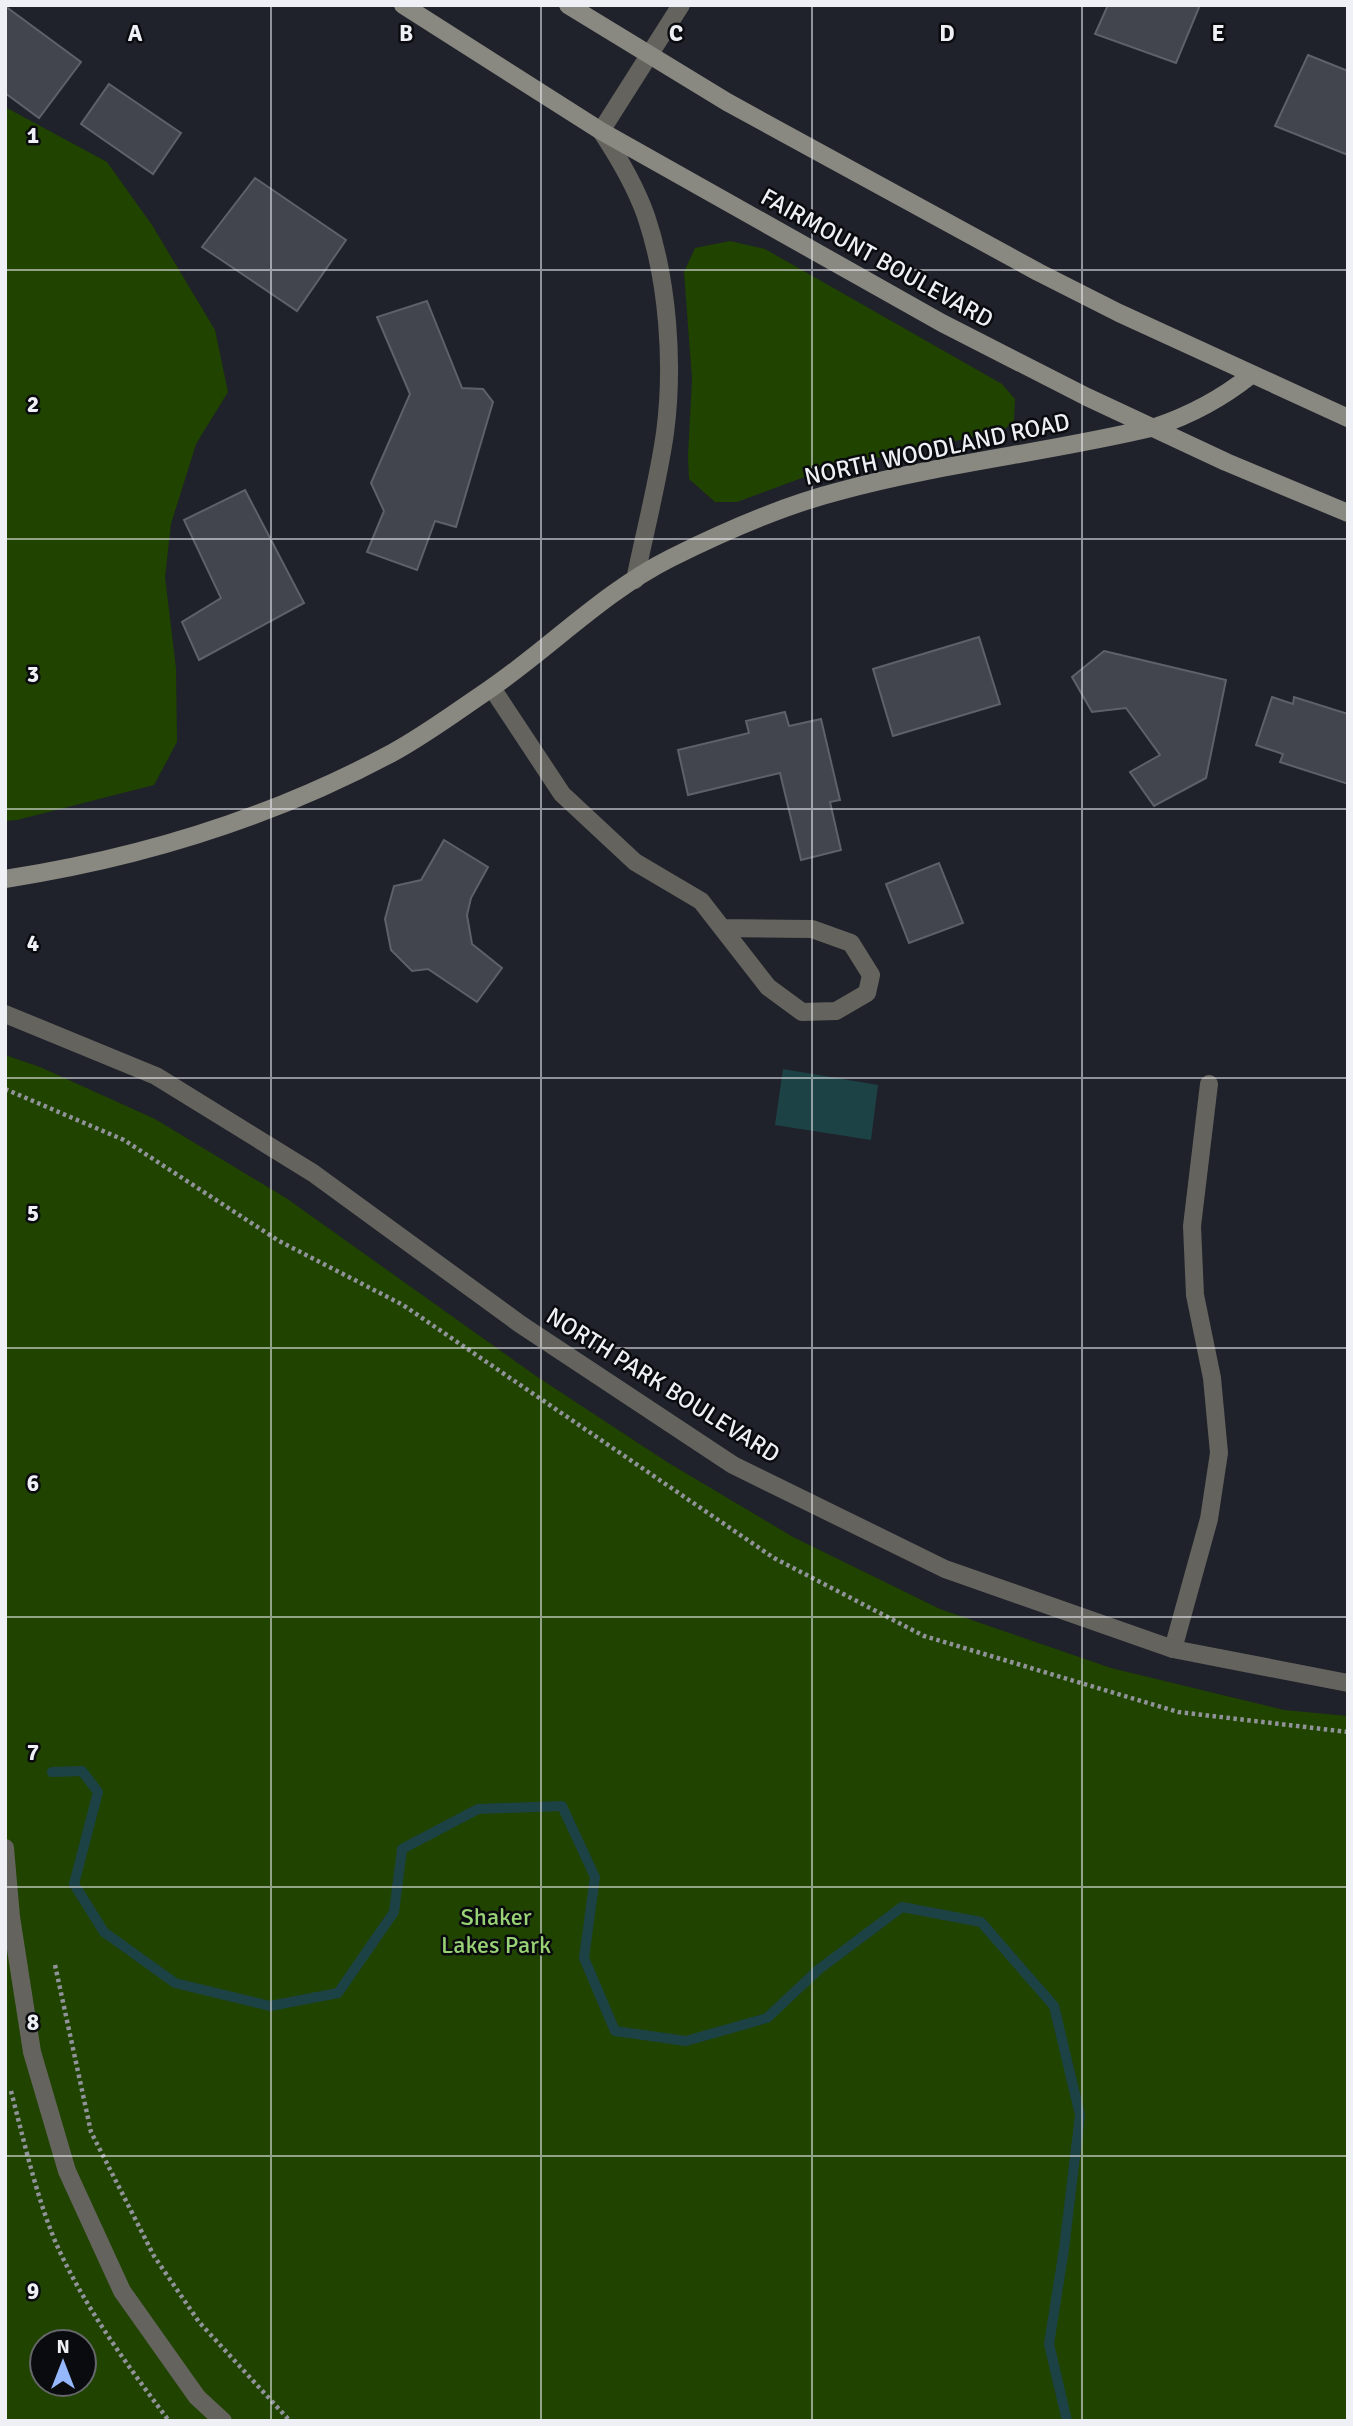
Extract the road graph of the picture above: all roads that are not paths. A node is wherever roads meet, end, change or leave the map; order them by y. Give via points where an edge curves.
1 (403, 5) edge
2 (568, 5) edge
3 (681, 5) edge
4 (649, 56) junction
5 (601, 131) junction
6 (1251, 375) junction
7 (1348, 418) edge
8 (1155, 427) junction
9 (1348, 513) edge
10 (635, 579) junction
11 (492, 688) junction
12 (5, 879) edge
13 (722, 928) junction
14 (5, 1014) edge
15 (1209, 1084) dead end
16 (1173, 1649) junction
17 (1348, 1683) edge
18 (5, 1848) edge
19 (223, 2421) edge

1 - 5 main road, FAIRMOUNT BOULEVARD
2 - 4 main road
3 - 4 street
4 - 5 street
4 - 6 main road via 983,242
5 - 8 main road, FAIRMOUNT BOULEVARD via 942,323
5 - 10 street via 630,178 647,218 668,338 665,432
6 - 7 main road
6 - 8 main road, NORTH WOODLAND ROAD via 1214,403
8 - 9 main road, FAIRMOUNT BOULEVARD
8 - 10 main road, NORTH WOODLAND ROAD via 839,491 745,523
10 - 11 main road, NORTH WOODLAND ROAD
11 - 12 main road, NORTH WOODLAND ROAD via 395,751 273,809 146,851
11 - 13 street via 562,794 635,862 701,901
13 - 13 street via 768,988 802,1012 836,1012 866,993 871,975 851,943 812,929
14 - 16 street, NORTH PARK BOULEVARD via 156,1076 290,1159 520,1324 733,1465 945,1569
15 - 16 street via 1192,1226 1195,1295 1212,1378 1219,1453 1209,1519
16 - 17 street, NORTH PARK BOULEVARD
18 - 19 street via 32,2052 67,2171 122,2291 197,2397

